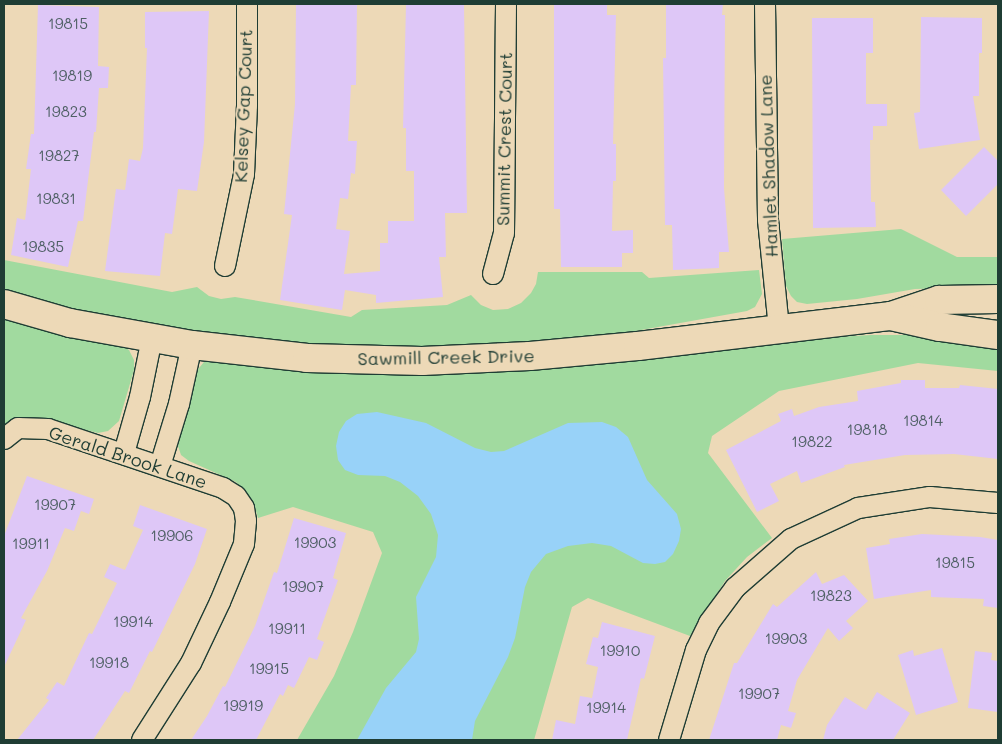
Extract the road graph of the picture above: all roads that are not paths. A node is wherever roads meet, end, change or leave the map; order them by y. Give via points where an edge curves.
1 (247, 4) edge
2 (506, 4) edge
3 (765, 4) edge
4 (225, 266) dead end
5 (493, 274) dead end
6 (998, 299) edge
7 (4, 304) edge
8 (891, 316) junction
9 (779, 328) junction
10 (998, 335) edge
11 (152, 338) junction
12 (192, 345) junction
13 (11, 433) edge
14 (124, 453) junction
15 (160, 466) junction
16 (998, 503) edge
17 (142, 740) edge
18 (669, 740) edge

1 - 4 street, Kelsey Gap Court via 244,174
2 - 5 street, Summit Crest Court via 504,233
3 - 9 street, Hamlet Shadow Lane via 768,220
6 - 8 street, Sawmill Creek Drive via 940,300
7 - 11 street, Sawmill Creek Drive via 70,323
8 - 9 street, Sawmill Creek Drive
8 - 10 street, Sawmill Creek Drive
9 - 12 street, Sawmill Creek Drive via 530,356 422,361 307,358
11 - 12 street, Sawmill Creek Drive
11 - 14 street
12 - 15 street via 179,404
13 - 14 street, Gerald Brook Lane via 48,428
14 - 15 street, Gerald Brook Lane
15 - 17 street, Gerald Brook Lane via 223,488 236,496 244,508 246,521 244,544 191,663
16 - 18 street via 930,497 858,508 791,539 736,588 709,623 696,650

